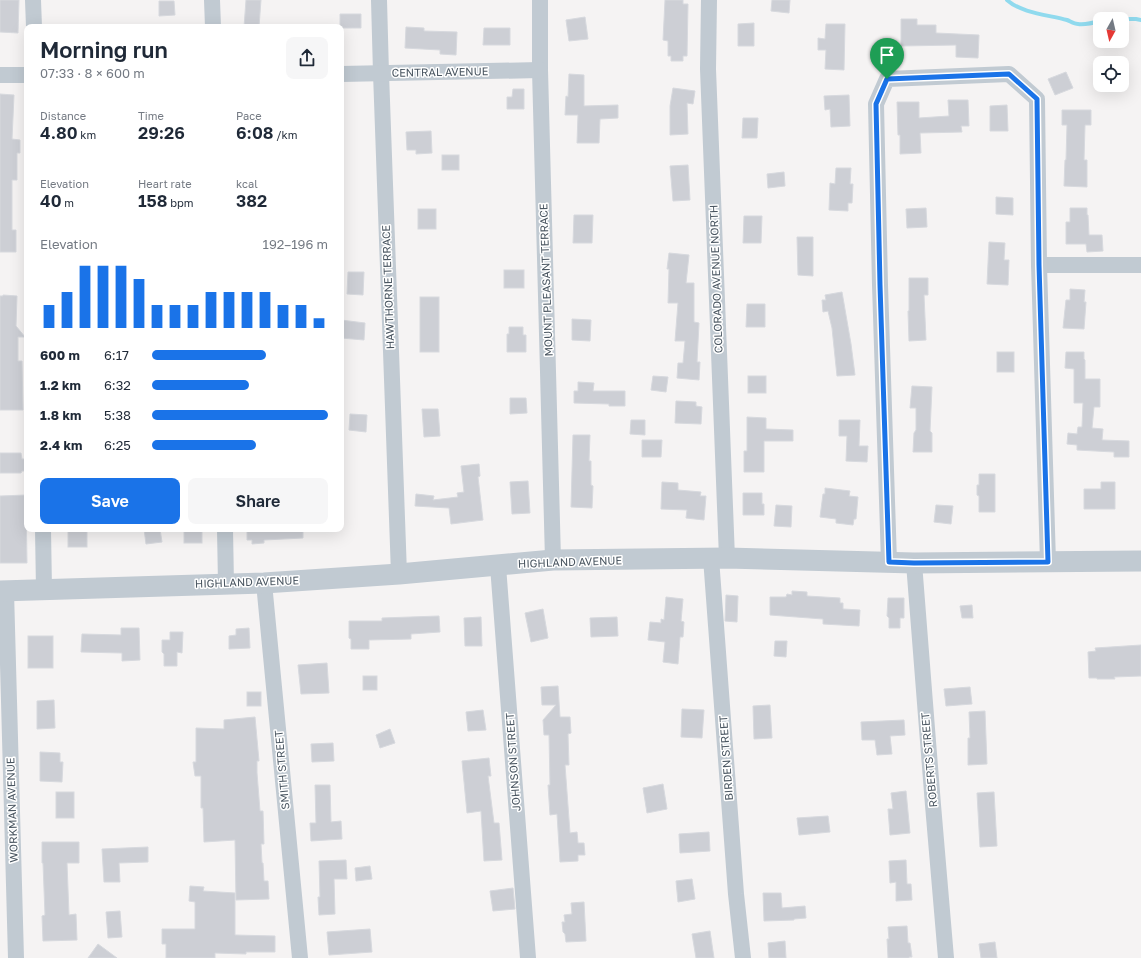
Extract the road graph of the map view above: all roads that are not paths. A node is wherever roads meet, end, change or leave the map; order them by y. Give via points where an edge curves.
1 (34, 0) edge
2 (212, 0) edge
3 (379, 0) edge
4 (540, 0) edge
5 (709, 0) edge
6 (34, 24) edge
7 (213, 24) edge
8 (540, 70) junction
9 (381, 73) junction
10 (344, 74) edge
11 (0, 75) edge
12 (24, 75) edge
13 (1039, 265) junction
14 (1141, 265) edge
15 (43, 532) edge
16 (225, 532) edge
17 (719, 558) junction
18 (553, 560) junction
19 (1141, 561) edge
20 (889, 562) junction
21 (1048, 562) junction
22 (914, 563) junction
23 (498, 566) junction
24 (399, 574) junction
25 (264, 583) junction
26 (226, 584) junction
27 (44, 590) junction
28 (3, 591) edge
29 (16, 958) edge
30 (300, 958) edge
31 (528, 958) edge
32 (743, 958) edge
33 (946, 958) edge

1 - 6 street
2 - 7 street
3 - 9 street, HAWTHORNE TERRACE
4 - 8 street, MOUNT PLEASANT TERRACE
5 - 17 street, COLORADO AVENUE NORTH via 708,69
8 - 9 street, CENTRAL AVENUE
8 - 18 street, MOUNT PLEASANT TERRACE
9 - 10 street, CENTRAL AVENUE
9 - 24 street, HAWTHORNE TERRACE
11 - 12 street
13 - 14 street
13 - 20 street via 1037,99 1009,74 887,79 876,104
13 - 21 street
15 - 27 street
16 - 26 street
17 - 18 street, HIGHLAND AVENUE
17 - 20 street, HIGHLAND AVENUE
17 - 32 street, BIRDEN STREET via 736,894
18 - 23 street, HIGHLAND AVENUE
19 - 21 street, HIGHLAND AVENUE
20 - 22 street, HIGHLAND AVENUE
21 - 22 street, HIGHLAND AVENUE
22 - 33 street, ROBERTS STREET
23 - 24 street, HIGHLAND AVENUE
23 - 31 street, JOHNSON STREET
24 - 25 street, HIGHLAND AVENUE
25 - 26 street, HIGHLAND AVENUE
25 - 30 street, SMITH STREET
26 - 27 street, HIGHLAND AVENUE
27 - 28 street, HIGHLAND AVENUE
28 - 29 street, WORKMAN AVENUE

